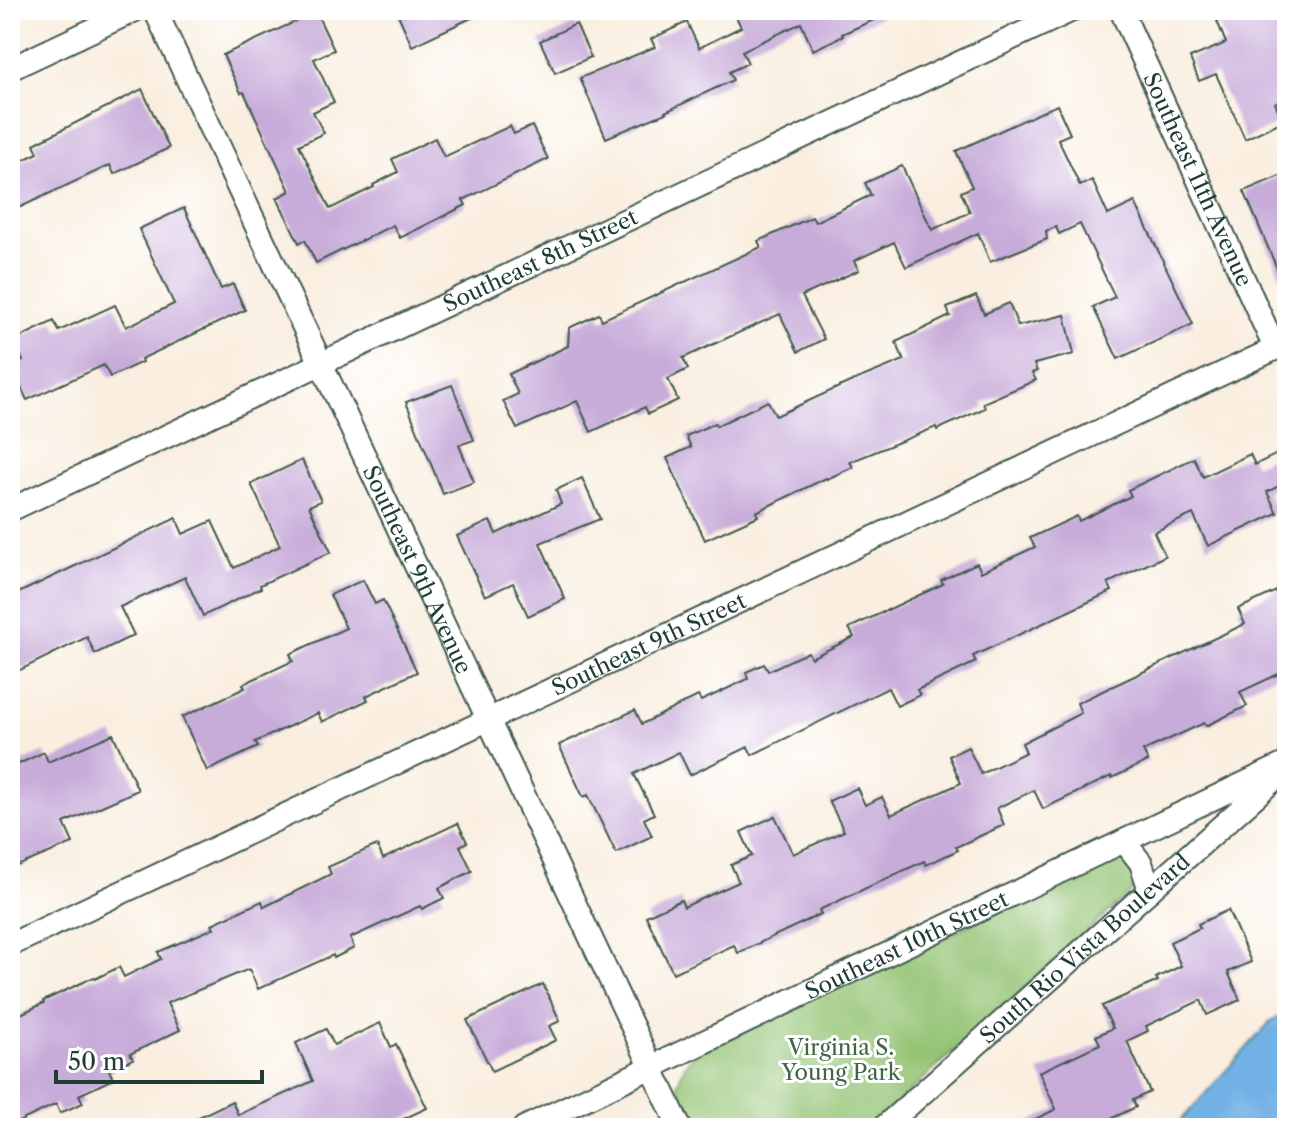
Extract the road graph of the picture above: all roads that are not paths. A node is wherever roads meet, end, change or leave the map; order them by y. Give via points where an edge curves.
1 (135, 10) edge
2 (155, 10) edge
3 (1072, 10) edge
4 (1121, 10) edge
5 (10, 69) edge
6 (1281, 346) edge
7 (322, 363) junction
8 (10, 510) edge
9 (488, 721) junction
10 (1287, 765) edge
11 (1124, 841) junction
12 (1150, 890) junction
13 (10, 945) edge
14 (651, 1068) junction
15 (524, 1128) edge
16 (680, 1128) edge
17 (883, 1128) edge

1 - 5 street
2 - 7 street, Southeast 9th Avenue
3 - 7 street, Southeast 8th Street
4 - 6 street, Southeast 11th Avenue
6 - 9 street, Southeast 9th Street
7 - 8 street, Southeast 8th Street
7 - 9 street, Southeast 9th Avenue
9 - 13 street, Southeast 9th Street
9 - 14 street, Southeast 9th Avenue
10 - 11 street, Southeast 10th Street
10 - 12 street, South Rio Vista Boulevard
11 - 12 street via 1141,863
11 - 14 street, Southeast 10th Street
12 - 17 street, South Rio Vista Boulevard
14 - 15 street, Southeast 10th Street
14 - 16 street, Southeast 9th Avenue

